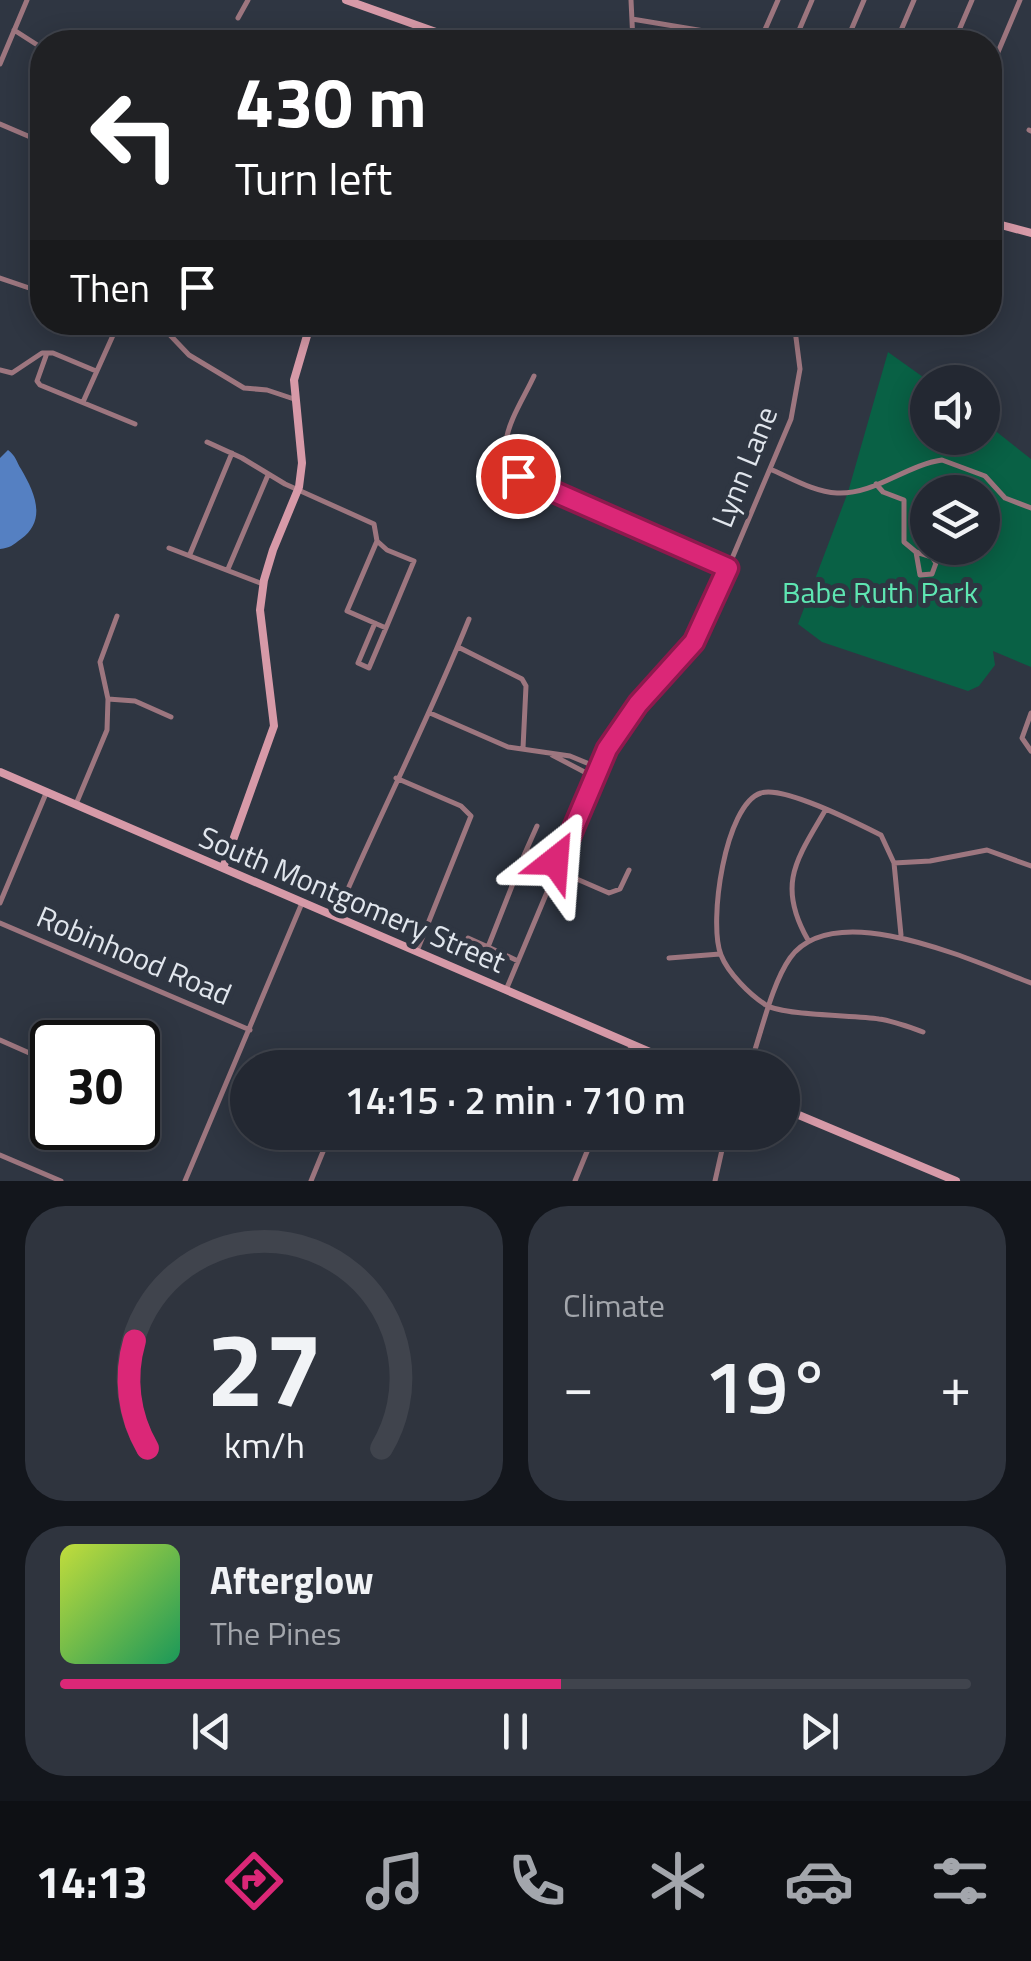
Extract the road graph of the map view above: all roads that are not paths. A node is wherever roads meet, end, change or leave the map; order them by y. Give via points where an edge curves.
1 (27, 0) edge
2 (248, 0) edge
3 (346, 0) edge
4 (631, 0) edge
5 (778, 0) edge
6 (812, 0) edge
7 (864, 0) edge
8 (914, 0) edge
9 (972, 0) edge
10 (1020, 0) edge
11 (238, 18) dead end
12 (632, 19) junction
13 (14, 30) junction
14 (416, 30) edge
15 (632, 30) edge
16 (698, 30) edge
17 (765, 30) edge
18 (799, 30) edge
19 (851, 30) edge
20 (901, 30) edge
21 (959, 30) edge
22 (30, 40) edge
23 (1002, 43) edge
24 (0, 64) edge
25 (0, 124) edge
26 (30, 137) edge
27 (1002, 225) edge
28 (1031, 233) edge
29 (0, 278) edge
30 (30, 290) edge
31 (113, 335) edge
32 (170, 335) edge
33 (307, 335) edge
34 (797, 335) edge
35 (47, 353) junction
36 (0, 370) edge
37 (96, 372) junction
38 (534, 376) dead end
39 (294, 400) junction
40 (83, 402) junction
41 (135, 424) dead end
42 (206, 442) dead end
43 (232, 454) junction
44 (770, 469) junction
45 (268, 476) junction
46 (876, 484) junction
47 (298, 490) junction
48 (1031, 508) edge
49 (377, 541) junction
50 (910, 547) edge
51 (169, 548) dead end
52 (916, 552) joint
53 (190, 554) junction
54 (728, 568) junction
55 (228, 570) junction
56 (263, 584) junction
57 (117, 616) dead end
58 (470, 619) dead end
59 (375, 623) junction
60 (386, 628) junction
61 (458, 648) junction
62 (108, 699) junction
63 (430, 713) junction
64 (1031, 713) edge
65 (172, 718) dead end
66 (523, 749) junction
67 (1031, 751) edge
68 (549, 754) junction
69 (599, 768) junction
70 (0, 772) edge
71 (396, 778) junction
72 (594, 778) junction
73 (47, 792) junction
74 (76, 804) junction
75 (826, 808) junction
76 (537, 826) dead end
77 (525, 853) junction
78 (894, 863) junction
79 (558, 866) junction
80 (1031, 866) edge
81 (223, 868) junction
82 (629, 870) dead end
83 (344, 898) dead end
84 (303, 901) junction
85 (0, 903) edge
86 (0, 923) edge
87 (901, 936) junction
88 (468, 938) dead end
89 (808, 940) junction
90 (488, 947) junction
91 (417, 951) junction
92 (720, 954) junction
93 (669, 958) dead end
94 (518, 960) junction
95 (1031, 983) edge
96 (506, 990) junction
97 (770, 1008) junction
98 (250, 1030) junction
99 (923, 1032) dead end
100 (0, 1040) edge
101 (632, 1044) junction
102 (630, 1050) edge
103 (646, 1050) edge
104 (756, 1050) edge
105 (30, 1053) edge
106 (800, 1116) edge
107 (324, 1150) edge
108 (588, 1150) edge
109 (722, 1150) edge
110 (0, 1155) edge
111 (61, 1181) edge
112 (185, 1181) edge
113 (311, 1181) edge
114 (575, 1181) edge
115 (714, 1181) edge
116 (956, 1181) edge

1 - 13 street
2 - 11 street
3 - 14 street
4 - 12 street
5 - 17 street
6 - 18 street
7 - 19 street
8 - 20 street
9 - 21 street
10 - 23 street
12 - 15 street
12 - 16 street
13 - 22 street
13 - 24 street
25 - 26 street
27 - 28 street
29 - 30 street
31 - 37 street
32 - 39 street via 244,388
33 - 39 street
34 - 44 street, Lynn Lane via 798,394
35 - 36 street via 12,373
35 - 37 street
35 - 40 street via 37,381
37 - 40 street
38 - 54 street via 506,442 512,471
39 - 47 street via 302,463
40 - 41 street
42 - 43 street
43 - 45 street
43 - 53 street
44 - 46 street via 837,493
44 - 54 street, Lynn Lane
45 - 47 street
45 - 55 street
46 - 48 street via 942,460 985,476 1005,498
46 - 50 street via 904,500 902,530
47 - 49 street via 366,518
47 - 56 street
49 - 59 street via 347,611
49 - 60 street via 414,560
51 - 53 street
52 - 52 street via 920,574 932,574 936,562
53 - 55 street
54 - 69 street, Lynn Lane via 694,642 622,724
55 - 56 street
56 - 81 street via 261,624 274,726
57 - 62 street via 100,662
58 - 61 street
59 - 60 street
59 - 60 street via 358,663 370,668
61 - 63 street
61 - 66 street via 522,679
62 - 65 street via 135,701
62 - 74 street via 107,730
63 - 66 street
63 - 71 street
64 - 67 street via 1022,738
66 - 68 street
68 - 69 street
68 - 72 street
69 - 72 street, Lynn Lane
70 - 73 street, South Montgomery Street
71 - 83 street
71 - 91 street via 471,816
72 - 79 street, Lynn Lane
73 - 74 street, South Montgomery Street
73 - 85 street
74 - 81 street, South Montgomery Street
75 - 78 street via 882,835
75 - 89 street via 794,863 790,888
75 - 92 street via 764,792 744,805 716,888
76 - 77 street
77 - 79 street
77 - 90 street
78 - 80 street via 987,850
78 - 87 street
79 - 82 street via 610,893 620,889
79 - 94 street, Lynn Lane
81 - 84 street, South Montgomery Street
84 - 91 street, South Montgomery Street
84 - 98 street
86 - 98 street, Robinhood Road
87 - 89 street via 851,932
87 - 95 street
88 - 90 street
89 - 97 street via 782,972
90 - 94 street
91 - 96 street, South Montgomery Street
92 - 93 street
92 - 97 street
94 - 96 street, Lynn Lane
96 - 101 street, South Montgomery Street
97 - 99 street via 882,1019
97 - 104 street
98 - 112 street
100 - 105 street
101 - 102 street
101 - 103 street, South Montgomery Street
106 - 116 street
107 - 113 street
108 - 114 street
109 - 115 street
110 - 111 street

